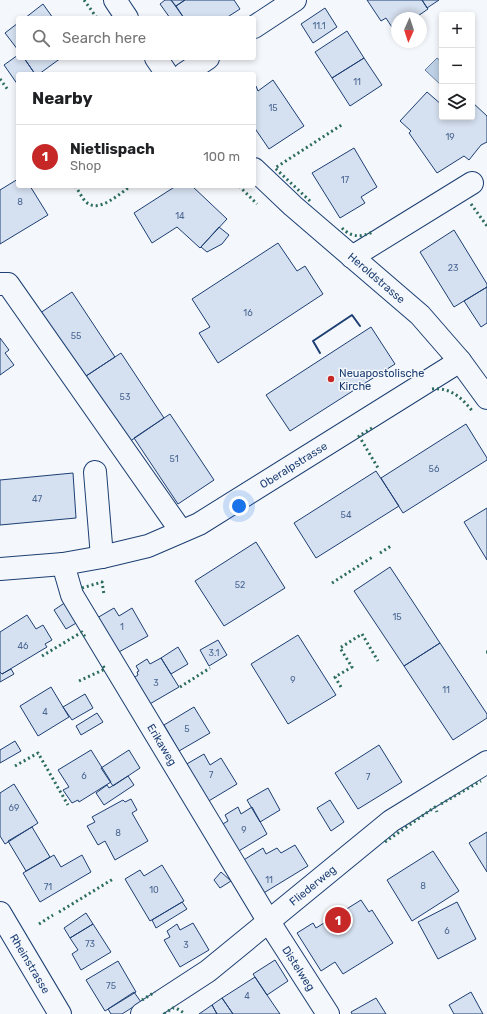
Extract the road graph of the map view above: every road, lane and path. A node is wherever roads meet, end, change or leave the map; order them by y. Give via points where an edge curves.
1 (115, 0) edge
2 (295, 0) edge
3 (127, 16) edge
4 (256, 27) edge
5 (157, 60) edge
6 (205, 60) edge
7 (166, 72) edge
8 (187, 72) edge
9 (256, 171) edge
10 (472, 183) dead end
11 (352, 257) junction
12 (0, 284) edge
13 (460, 360) junction
14 (487, 398) edge
15 (95, 472) dead end
16 (181, 531) junction
17 (102, 557) junction
18 (63, 564) junction
19 (0, 569) edge
20 (487, 762) edge
21 (0, 913) edge
22 (269, 922) junction
23 (60, 1014) edge
24 (142, 1014) edge
25 (328, 1014) edge

1 - 3 street
2 - 4 street
5 - 7 street
6 - 8 street
9 - 11 street, Heroldstrasse
10 - 11 street
11 - 13 street, Heroldstrasse via 420,315
12 - 16 street via 8,284
13 - 14 street, Heroldstrasse
13 - 16 street, Oberalpstrasse via 199,524
15 - 17 street
16 - 17 street, Oberalpstrasse via 148,546
17 - 18 street, Oberalpstrasse
18 - 19 street, Oberalpstrasse
18 - 22 street, Erikaweg via 72,595
20 - 22 street, Fliederweg via 391,822
21 - 23 street, Rheinstrasse
22 - 24 street, Fliederweg via 208,971
22 - 25 street, Distelweg

